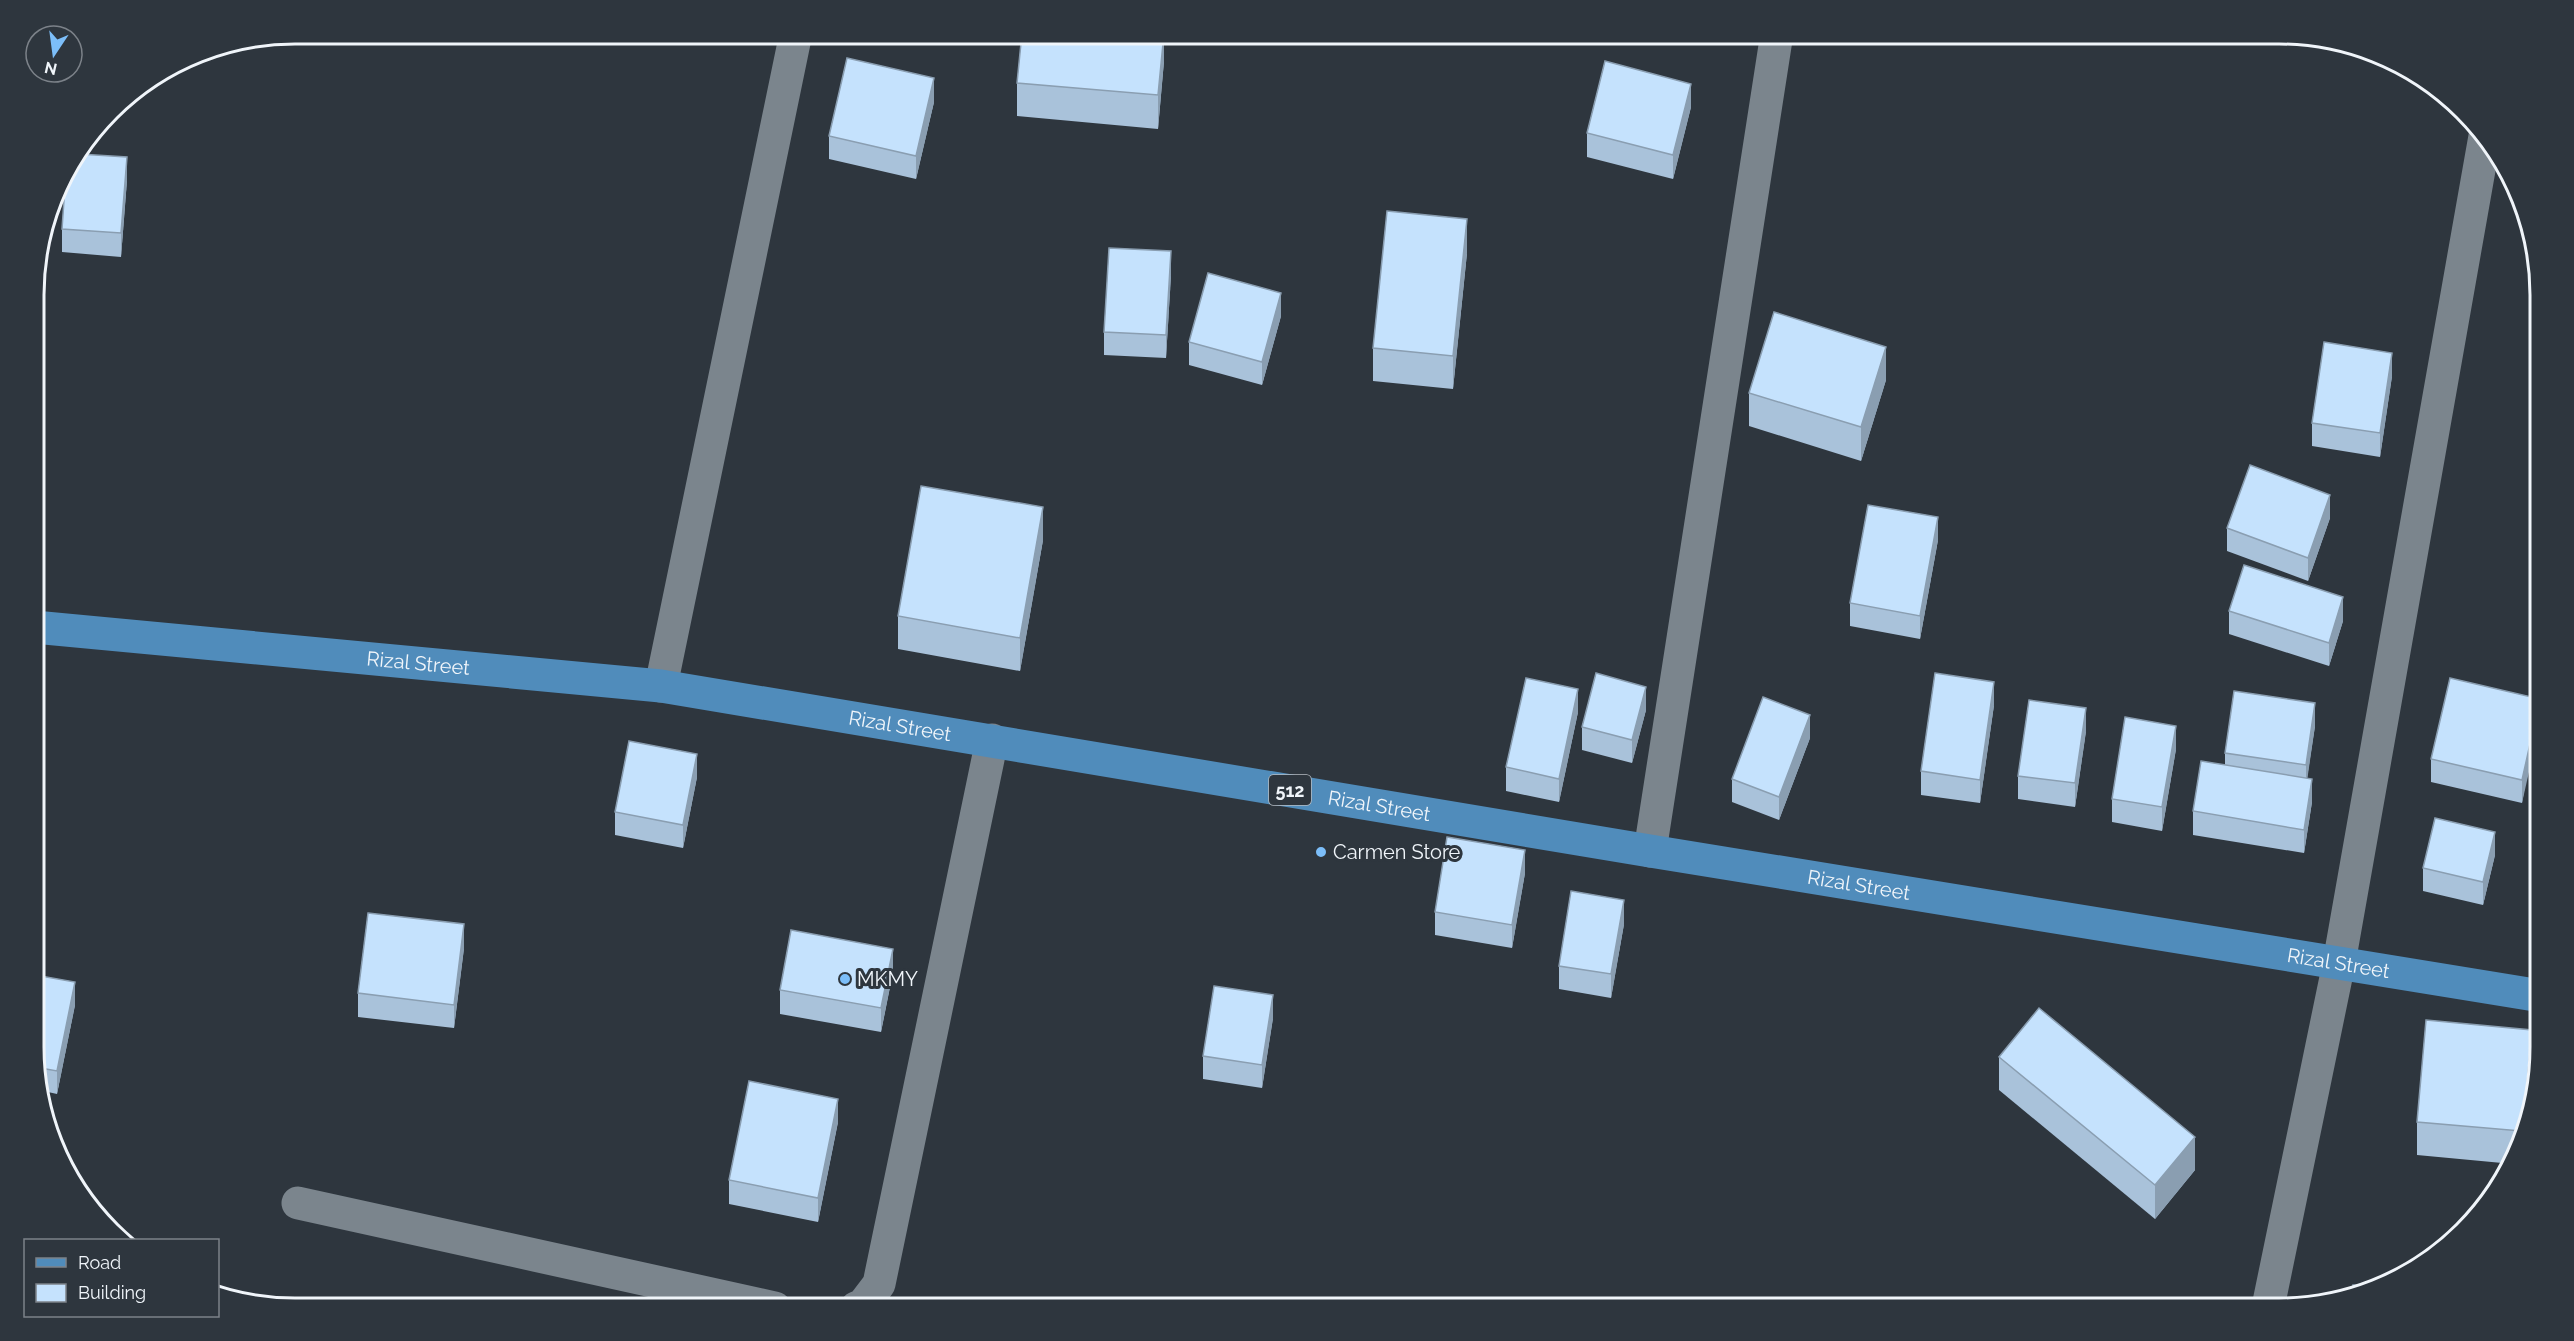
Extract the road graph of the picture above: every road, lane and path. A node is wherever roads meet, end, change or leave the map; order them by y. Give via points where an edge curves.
1 (794, 44) edge
2 (1775, 44) edge
3 (2483, 148) edge
4 (44, 628) edge
5 (662, 686) junction
6 (992, 740) junction
7 (1650, 851) junction
8 (2339, 963) junction
9 (2530, 994) edge
10 (298, 1203) dead end
11 (730, 1298) edge
12 (868, 1298) edge
13 (2270, 1298) edge

1 - 5 street
2 - 7 street
3 - 8 street
4 - 5 main road, Rizal Street / 512
5 - 6 main road, Rizal Street / 512
6 - 7 main road, Rizal Street / 512
6 - 12 street via 879,1284
7 - 8 main road, Rizal Street / 512
8 - 9 main road, Rizal Street / 512
8 - 13 street
10 - 11 street

